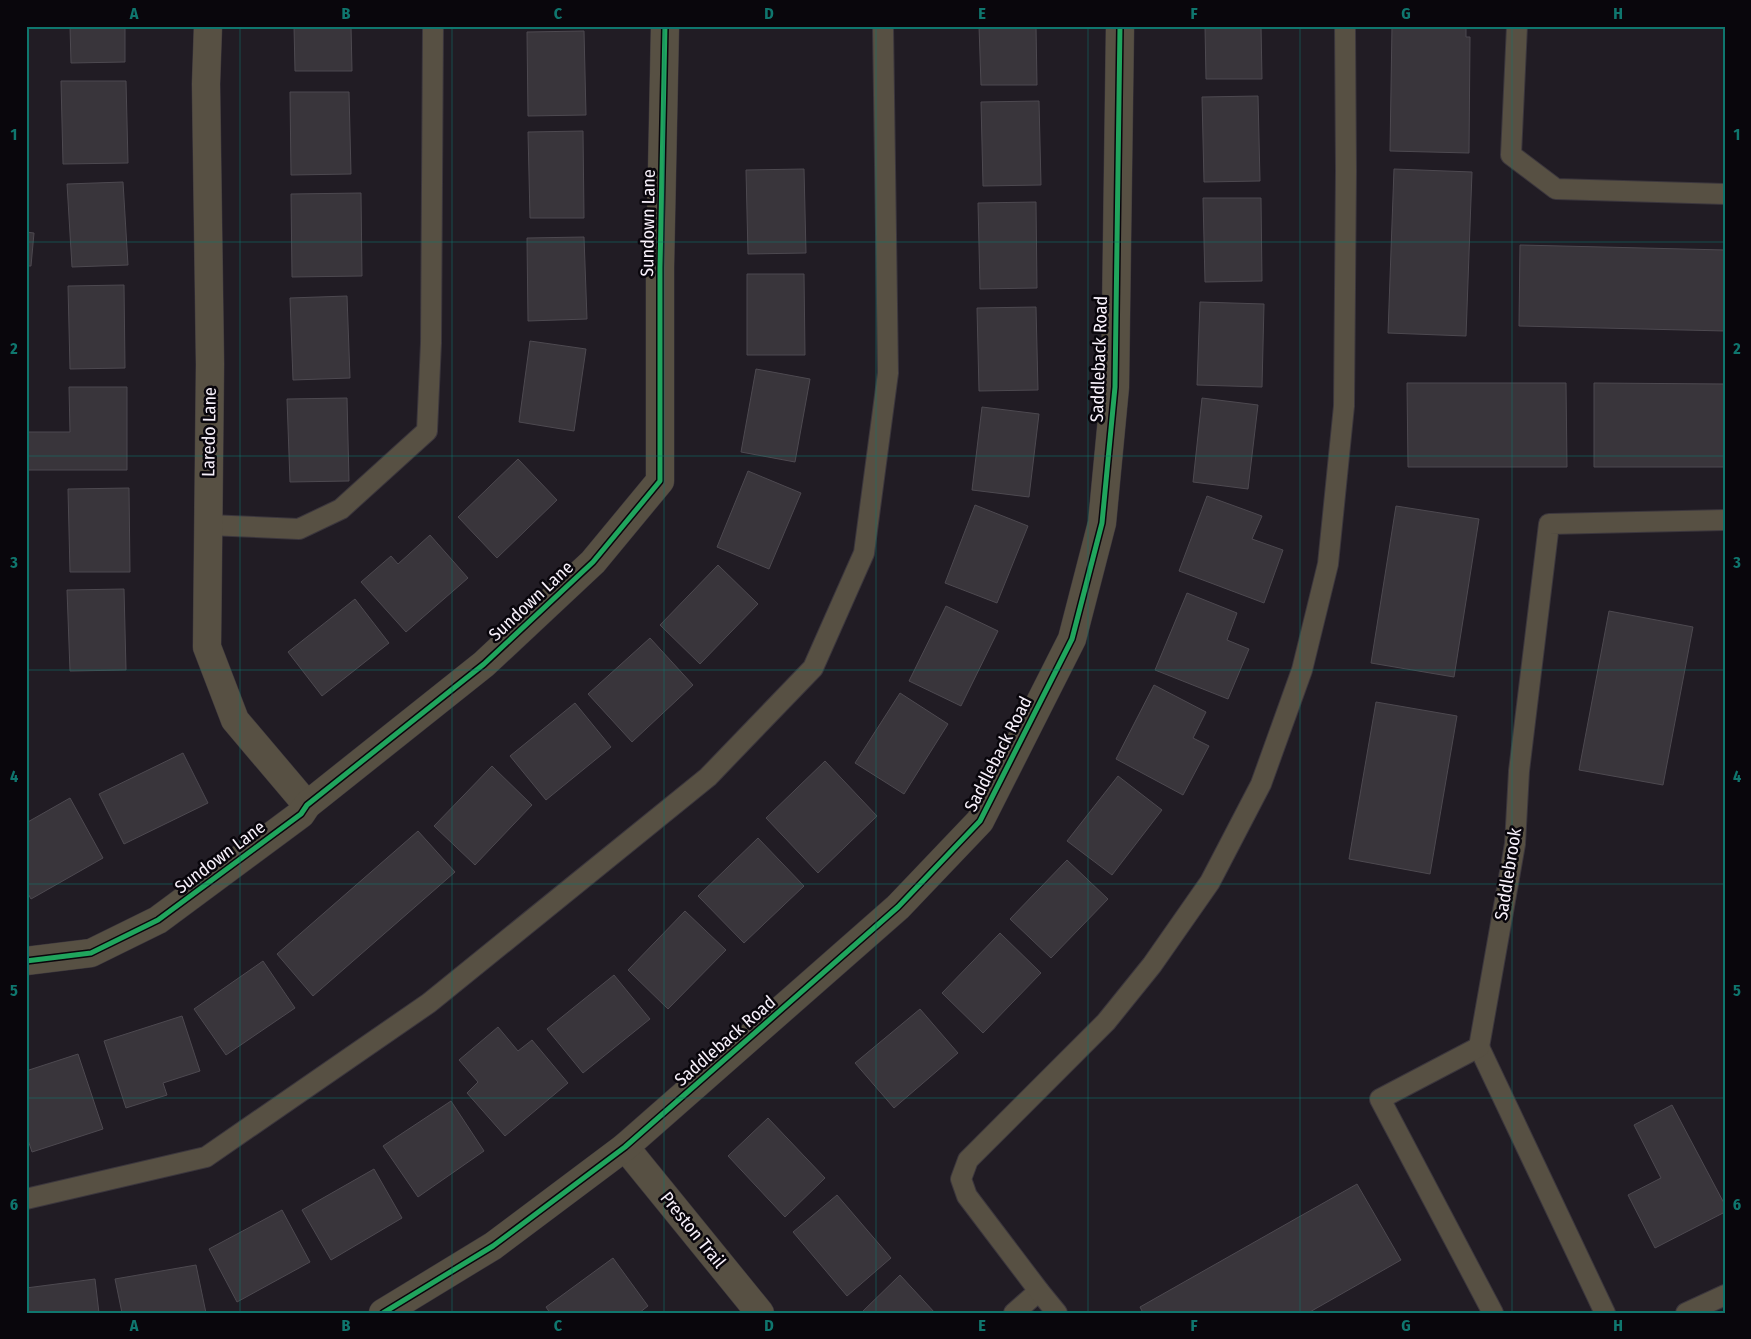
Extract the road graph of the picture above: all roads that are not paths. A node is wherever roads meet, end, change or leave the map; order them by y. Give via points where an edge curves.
1 (208, 26) edge
2 (433, 26) edge
3 (665, 26) edge
4 (883, 26) edge
5 (1120, 26) edge
6 (1345, 26) edge
7 (1517, 26) edge
8 (1725, 194) edge
9 (1725, 520) edge
10 (208, 525) junction
11 (307, 805) junction
12 (26, 961) edge
13 (1479, 1047) junction
14 (625, 1147) junction
15 (26, 1199) edge
16 (1039, 1292) junction
17 (1725, 1295) edge
18 (1486, 1311) edge
19 (383, 1313) edge
20 (760, 1313) edge
21 (1014, 1313) edge
22 (1058, 1313) edge
23 (1605, 1313) edge
24 (1686, 1313) edge

1 - 10 street, Laredo Lane
2 - 10 lane via 431,343 427,431 341,509 299,529
3 - 11 street, Sundown Lane via 660,481 593,562 484,664
4 - 15 lane via 888,373 864,552 813,668 708,777 429,1003 206,1157
5 - 14 street, Saddleback Road via 1114,387 1102,523 1072,639 980,821 898,907
6 - 16 lane via 1344,406 1328,564 1302,670 1261,784 1210,882 1152,965 1106,1022 968,1160 961,1179 967,1196
7 - 8 lane via 1511,155 1556,188
9 - 13 lane, Saddlebrook via 1548,524 1519,771 1515,844
10 - 11 street, Laredo Lane via 206,647 235,720
11 - 12 street, Sundown Lane via 301,814 158,920 91,953
13 - 18 lane via 1380,1099
13 - 23 lane
14 - 19 street, Saddleback Road via 493,1246
14 - 20 street, Preston Trail
16 - 21 lane
16 - 22 lane
17 - 24 lane

